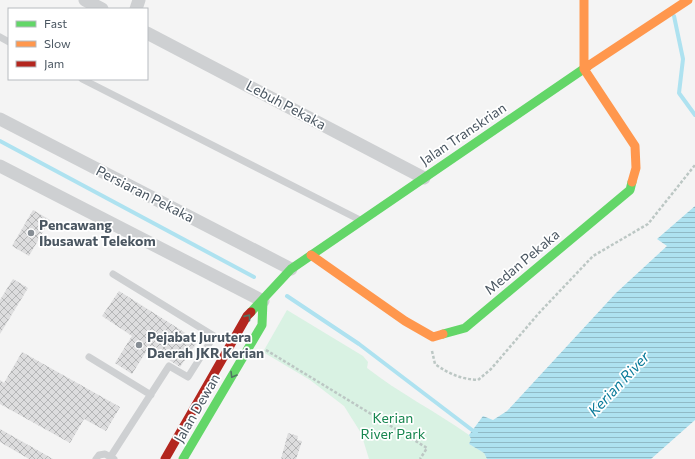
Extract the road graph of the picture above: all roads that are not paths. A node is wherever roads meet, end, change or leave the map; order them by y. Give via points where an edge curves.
1 (85, 0) edge
2 (584, 0) edge
3 (688, 0) edge
4 (100, 8) edge
5 (148, 33) edge
6 (584, 69) junction
7 (84, 80) edge
8 (0, 118) edge
9 (0, 166) edge
10 (424, 178) junction
11 (361, 221) junction
12 (311, 255) junction
13 (291, 269) junction
14 (113, 274) dead end
15 (263, 302) junction
16 (89, 357) dead end
17 (151, 395) junction
18 (113, 458) edge
19 (96, 459) edge
20 (165, 459) edge
21 (183, 459) edge

1 - 4 street
2 - 6 main road
3 - 6 main road, Jalan Transkrian
5 - 10 street, Lebuh Pekaka
6 - 10 main road, Jalan Transkrian
6 - 12 main road, Medan Pekaka via 635,146 636,168 630,190 465,328 433,337 405,321
7 - 11 lane
8 - 13 street, Persiaran Pekaka
9 - 15 street
10 - 11 main road, Jalan Transkrian
11 - 12 main road, Jalan Transkrian
12 - 13 main road, Jalan Transkrian
13 - 15 main road, Jalan Transkrian
14 - 17 lane via 214,336 188,377 169,366
20 -> 15 main road, Jalan Dewan via 247,316
15 -> 21 main road, Jalan Dewan via 262,325
16 - 17 lane
17 - 18 lane
18 - 19 lane via 102,454

